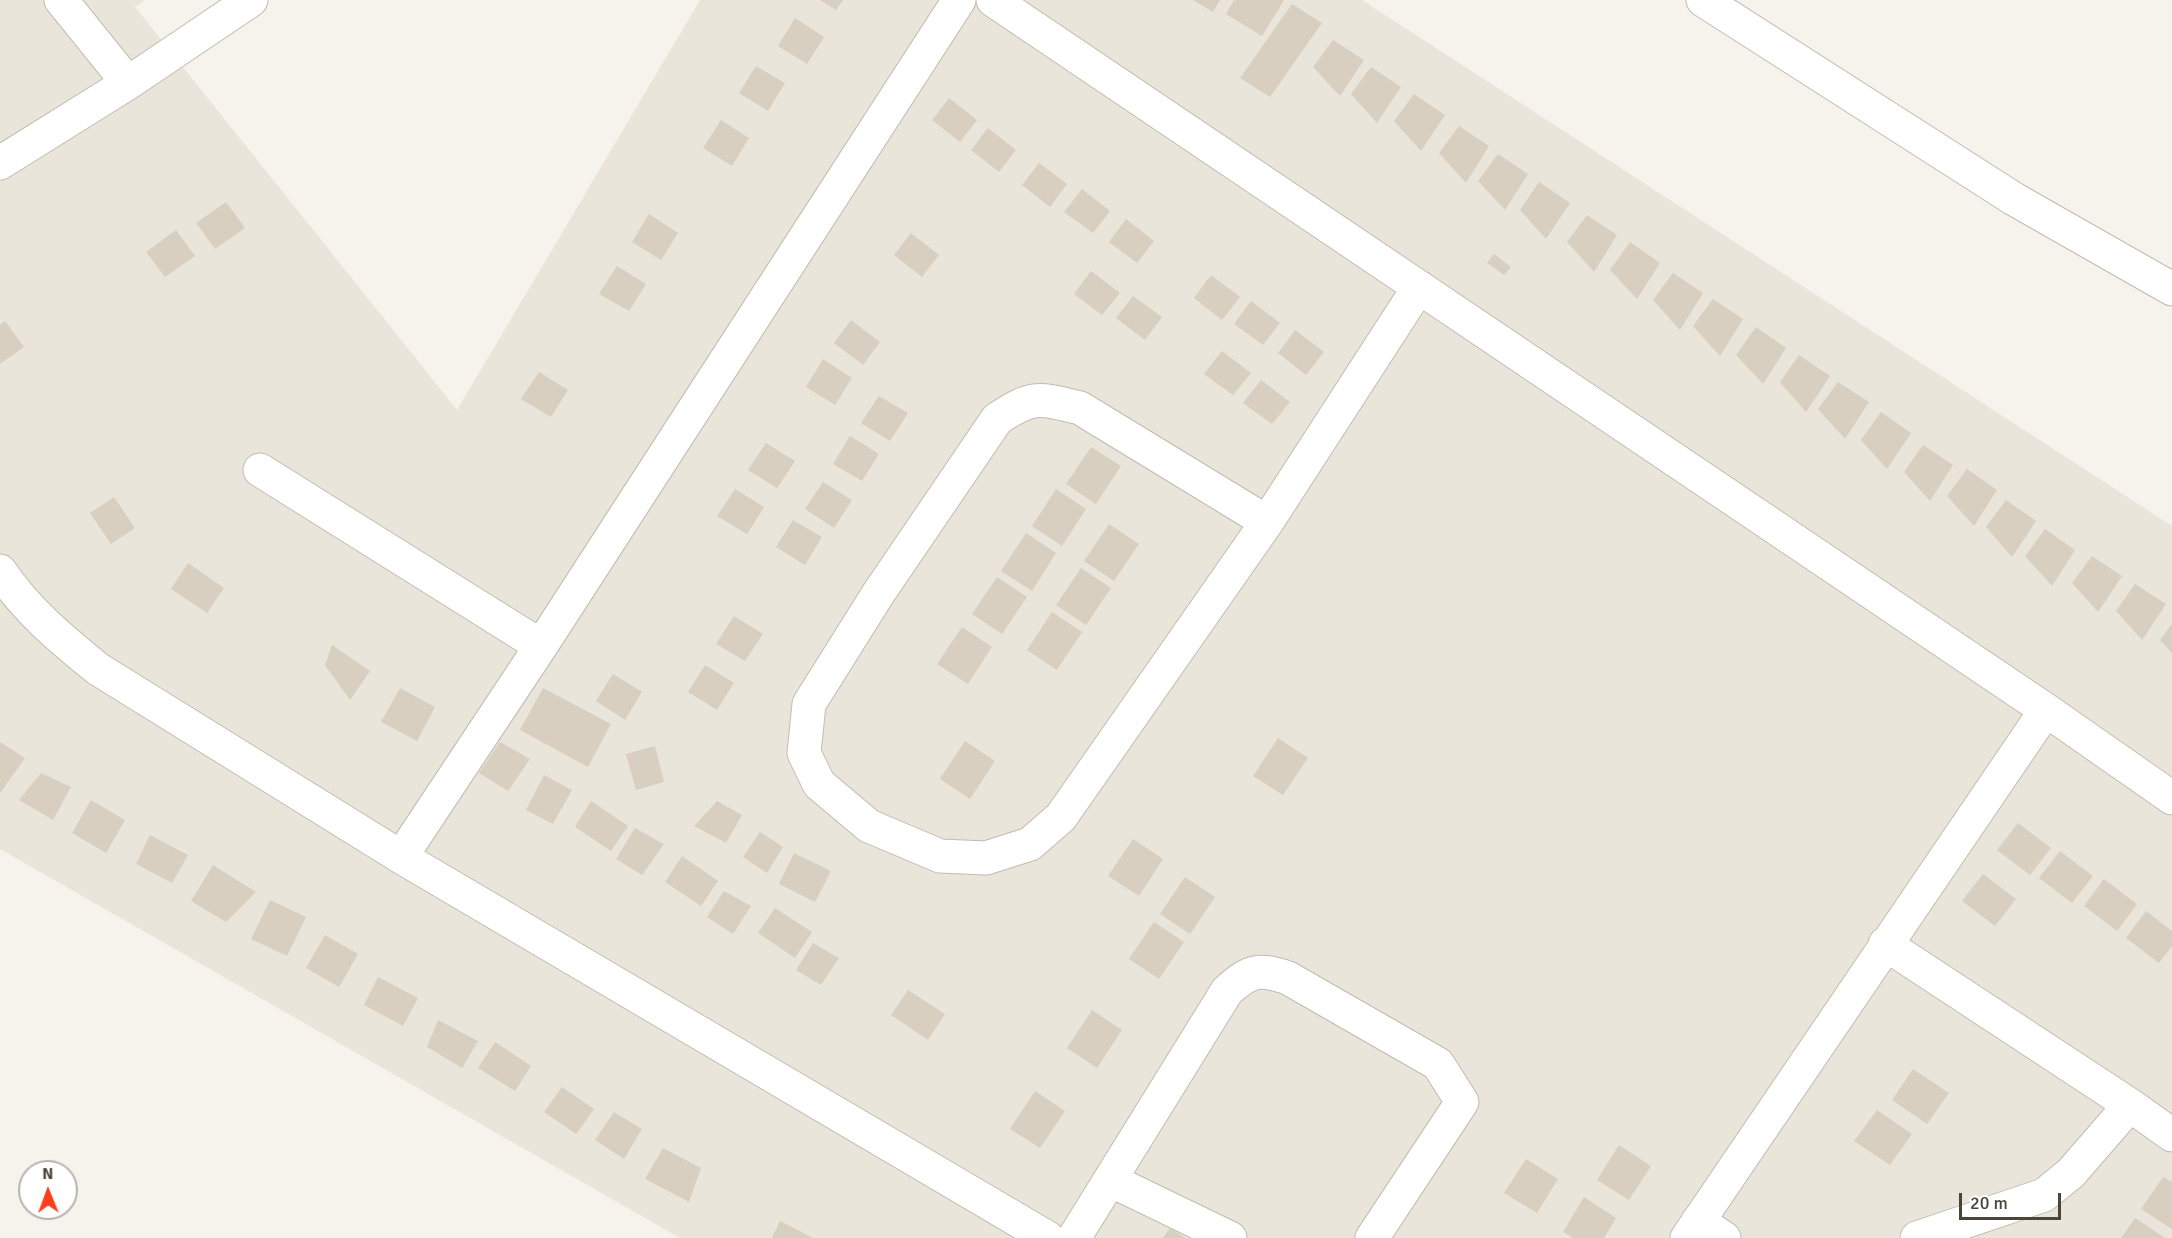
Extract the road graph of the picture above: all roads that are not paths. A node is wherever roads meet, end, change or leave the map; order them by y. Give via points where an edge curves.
1 (61, 0) edge
2 (251, 0) edge
3 (959, 0) edge
4 (993, 0) edge
5 (1702, 0) edge
6 (128, 83) junction
7 (0, 163) edge
8 (1419, 287) junction
9 (2172, 289) edge
10 (260, 470) dead end
11 (1267, 522) junction
12 (0, 571) edge
13 (542, 646) junction
14 (2046, 710) junction
15 (2172, 798) edge
16 (401, 857) junction
17 (1885, 944) junction
18 (2130, 1105) junction
19 (2172, 1136) edge
20 (1110, 1180) junction
21 (1703, 1232) edge
22 (1048, 1238) edge
23 (1074, 1238) edge
24 (1230, 1238) edge
25 (1372, 1238) edge
26 (1917, 1238) edge

1 - 6 street
2 - 6 street
3 - 13 street
4 - 8 street
5 - 9 street via 2014,199
6 - 7 street
8 - 11 street
8 - 14 street
10 - 13 street
11 - 11 street via 1080,408 1049,400 1023,401 997,419 809,704 804,753 819,784 869,826 940,856 986,858 1029,844 1060,817
12 - 16 street via 17,596 53,634 98,669
13 - 16 street
14 - 15 street
14 - 17 street
16 - 22 street
17 - 18 street
17 - 21 street
18 - 19 street
18 - 26 street via 2071,1173 2044,1194
20 - 23 street
20 - 24 street
20 - 25 street via 1227,991 1243,976 1266,970 1288,978 1438,1064 1462,1102

